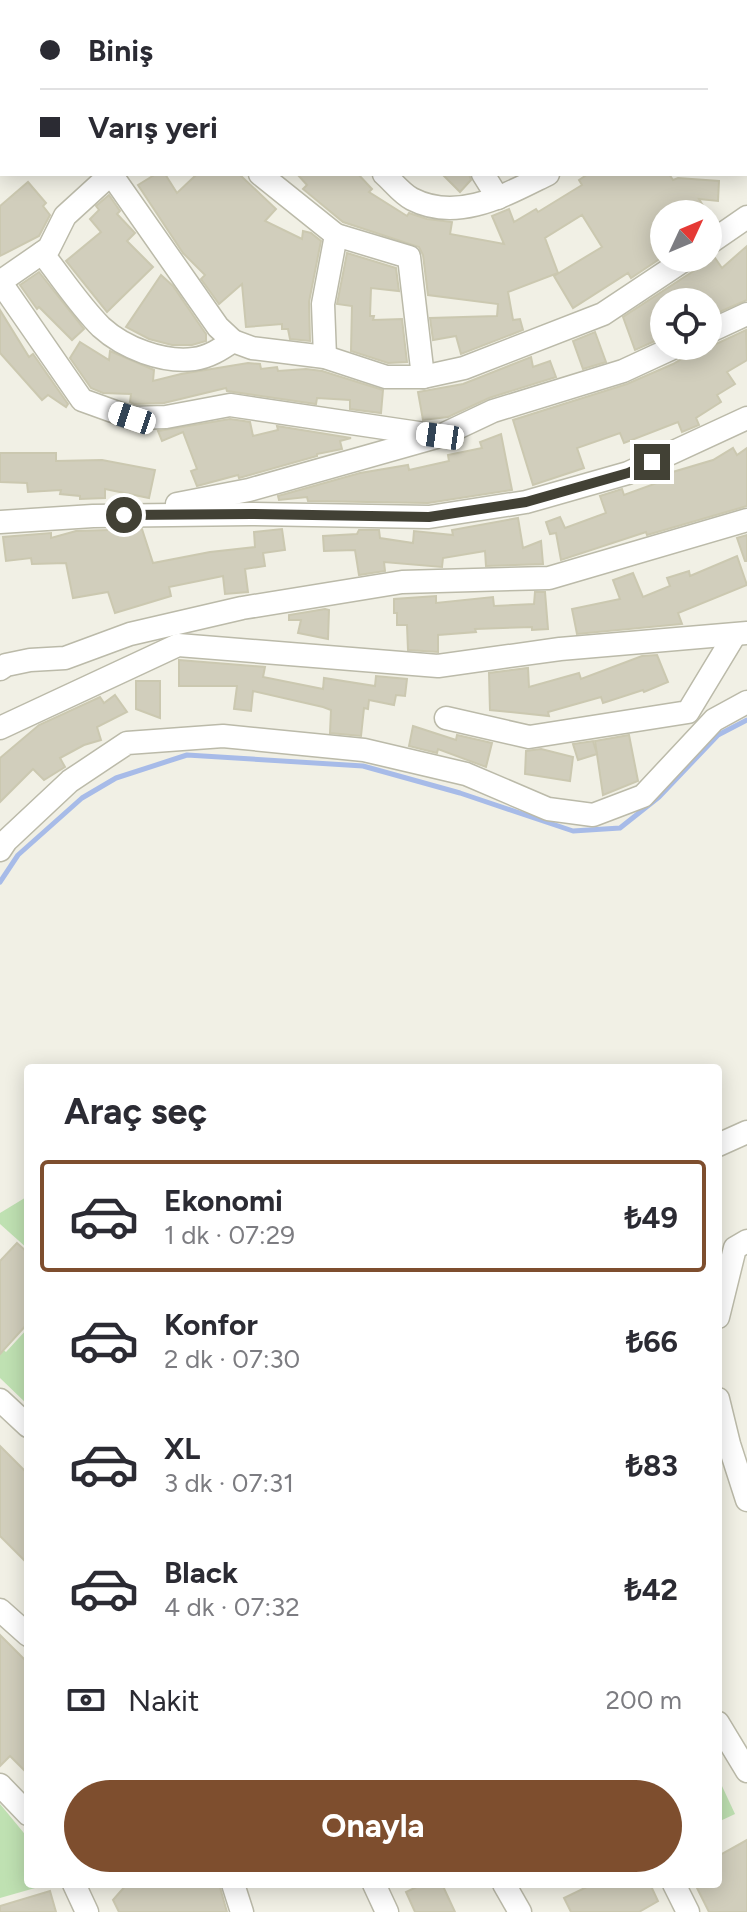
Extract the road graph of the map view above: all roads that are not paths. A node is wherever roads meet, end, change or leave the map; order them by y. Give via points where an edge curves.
1 (109, 176) edge
2 (112, 176) edge
3 (262, 176) edge
4 (386, 176) edge
5 (484, 176) edge
6 (544, 176) edge
7 (498, 198) junction
8 (747, 217) edge
9 (722, 234) edge
10 (336, 235) junction
11 (42, 253) junction
12 (666, 272) edge
13 (1, 282) edge
14 (747, 314) edge
15 (722, 326) edge
16 (233, 341) junction
17 (325, 357) junction
18 (650, 358) edge
19 (423, 377) junction
20 (747, 418) edge
21 (440, 436) junction
22 (93, 516) junction
23 (747, 520) edge
24 (0, 522) edge
25 (740, 635) edge
26 (0, 669) edge
27 (747, 702) edge
28 (446, 718) dead end
29 (0, 728) edge
30 (0, 850) edge
31 (747, 1132) edge
32 (722, 1143) edge
33 (747, 1241) edge
34 (722, 1301) edge
35 (0, 1400) edge
36 (722, 1415) edge
37 (24, 1422) edge
38 (747, 1500) edge
39 (0, 1610) edge
40 (24, 1631) edge
41 (722, 1730) edge
42 (747, 1771) edge
43 (0, 1785) edge
44 (24, 1810) edge
45 (76, 1888) edge
46 (235, 1888) edge
47 (245, 1888) edge
48 (376, 1888) edge
49 (506, 1888) edge
50 (676, 1888) edge
51 (87, 1912) edge
52 (244, 1912) edge
53 (387, 1912) edge
54 (520, 1912) edge
55 (688, 1912) edge

1 - 11 street via 65,216
2 - 16 street
3 - 10 street
4 - 7 street via 412,199 452,211
5 - 7 street
6 - 7 street
8 - 9 street
10 - 17 street via 323,304
10 - 19 street via 409,257
11 - 13 street
11 - 16 street via 102,327 124,343 151,355 194,359
12 - 19 street via 603,314 464,368
13 - 21 street via 82,400 101,409 132,418 166,417 230,405
14 - 15 street
16 - 17 street
17 - 19 street via 386,377
18 - 21 street via 493,411
20 - 22 street via 628,473 526,502 429,517
21 - 22 street via 249,490
22 - 24 street
23 - 26 street via 549,578 402,582 242,608 130,634 65,658
25 - 28 street via 688,712 529,737
25 - 29 street via 560,649 438,666 178,645
27 - 30 street via 714,720 643,796 593,815 548,809 466,774 364,750 223,736 127,743 70,781
31 - 32 street
33 - 34 street via 735,1248
35 - 37 street
36 - 38 street
39 - 40 street
41 - 42 street
43 - 44 street
45 - 51 street
46 - 52 street
47 - 52 street
48 - 53 street
49 - 54 street
50 - 55 street

